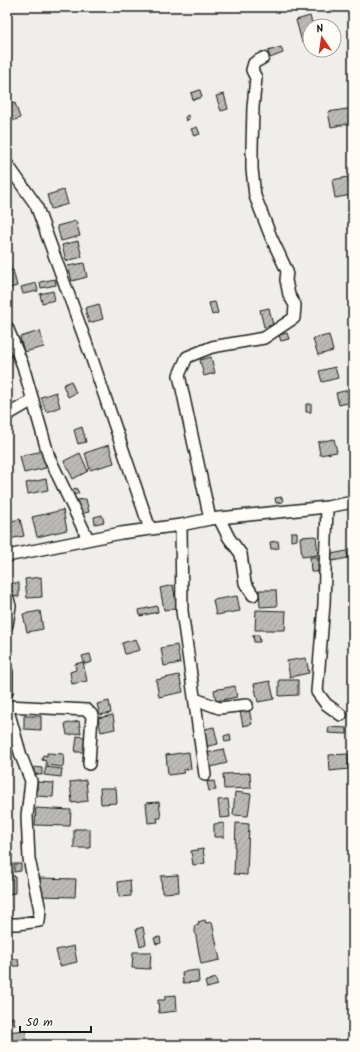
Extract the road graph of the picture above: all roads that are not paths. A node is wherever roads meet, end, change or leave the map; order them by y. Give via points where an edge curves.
1 (263, 58) dead end
2 (7, 164) edge
3 (7, 327) edge
4 (33, 400) junction
5 (7, 414) edge
6 (353, 502) edge
7 (327, 507) junction
8 (215, 518) junction
9 (181, 525) junction
10 (150, 529) junction
11 (88, 540) junction
12 (7, 556) edge
13 (7, 595) edge
14 (253, 595) dead end
15 (7, 625) edge
16 (7, 672) edge
17 (7, 692) edge
18 (195, 699) junction
19 (247, 705) dead end
20 (7, 706) edge
21 (341, 716) dead end
22 (89, 764) dead end
23 (205, 775) dead end
24 (7, 924) edge

1 - 8 street via 254,63 252,70 256,78 252,148 255,196 287,271 286,280 294,305 294,318 264,338 212,347 187,357 179,375
2 - 10 street via 36,205
3 - 4 street
4 - 5 street
4 - 11 street via 49,457
6 - 7 street
7 - 8 street
7 - 21 street via 324,604 317,692 326,704
8 - 9 street
8 - 14 street via 240,554 245,583
9 - 10 street
9 - 18 street via 182,611
10 - 11 street
11 - 12 street
13 - 15 street via 10,606
16 - 17 street
18 - 19 street via 219,708
18 - 23 street
20 - 22 street via 87,710 92,715
20 - 24 street via 31,781 27,816 29,859 40,910 39,921

